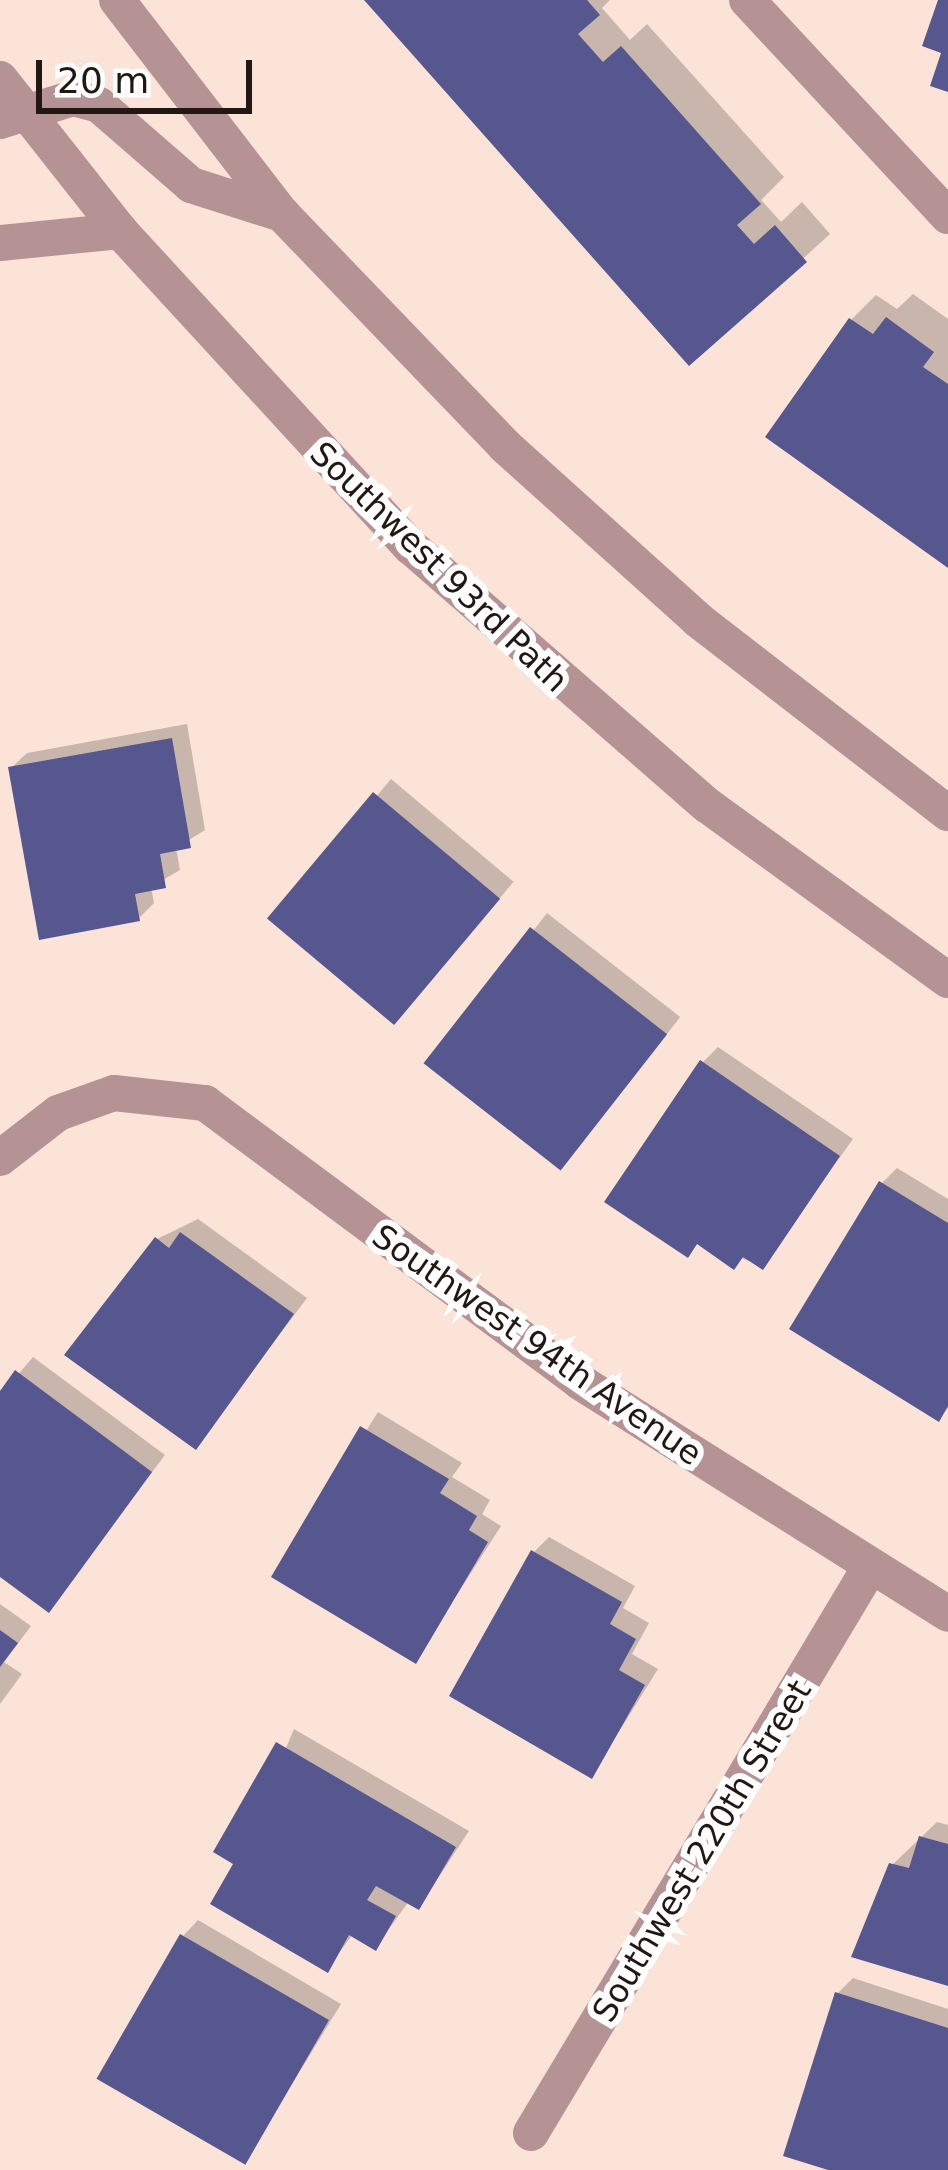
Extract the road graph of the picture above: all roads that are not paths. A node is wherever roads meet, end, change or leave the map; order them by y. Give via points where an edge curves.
1 (117, 0) edge
2 (747, 0) edge
3 (0, 79) edge
4 (13, 116) edge
5 (282, 214) junction
6 (948, 216) edge
7 (120, 231) junction
8 (0, 243) edge
9 (948, 813) edge
10 (948, 980) edge
11 (0, 1158) edge
12 (870, 1568) junction
13 (948, 1614) edge
14 (531, 2133) dead end

1 - 5 street
2 - 6 street
3 - 4 street, Southwest 93rd Path
4 - 5 street via 73,98 99,105 191,185
4 - 7 street, Southwest 93rd Path
5 - 9 street via 602,538
7 - 8 street
7 - 10 street, Southwest 93rd Path via 316,452 503,634 707,805
11 - 12 street, Southwest 94th Avenue via 58,1113 128,1090 223,1112 580,1382
12 - 13 street, Southwest 94th Avenue
12 - 14 street, Southwest 220th Street

